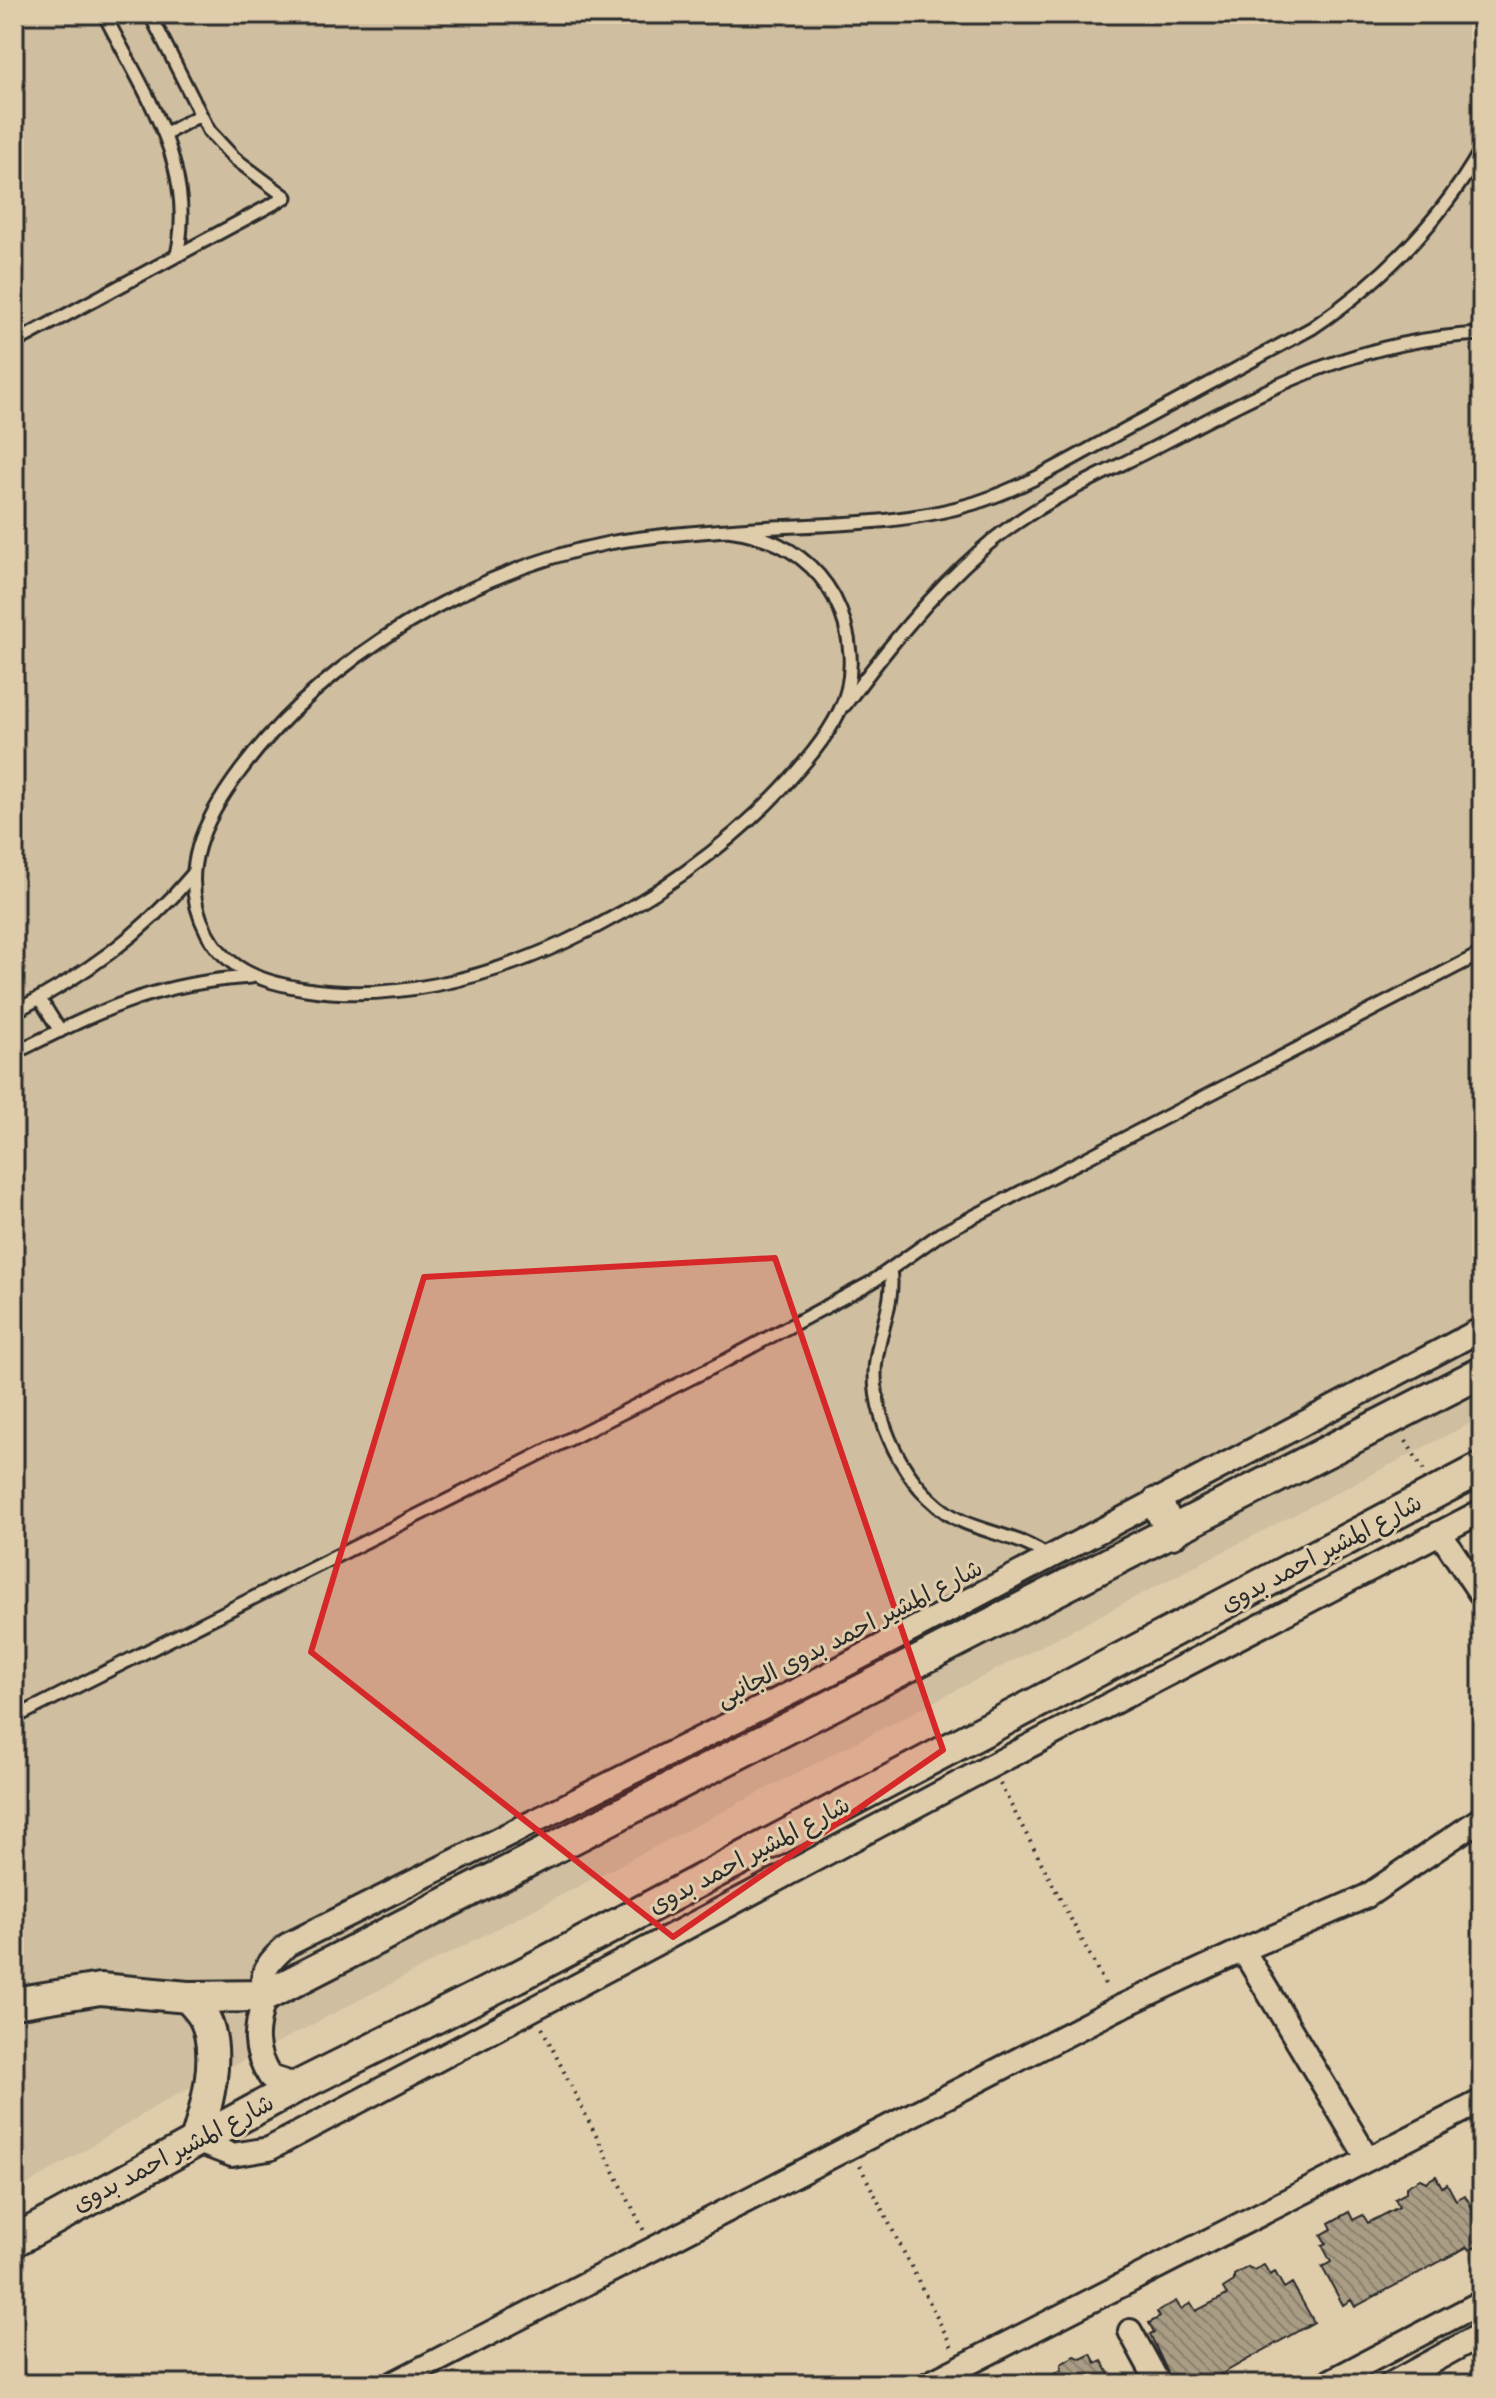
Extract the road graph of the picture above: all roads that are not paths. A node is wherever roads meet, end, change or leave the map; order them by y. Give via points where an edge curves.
1 (104, 14) edge
2 (150, 14) edge
3 (1482, 57) edge
4 (1482, 110) edge
5 (200, 115) junction
6 (165, 134) junction
7 (1482, 148) edge
8 (177, 255) junction
9 (1482, 334) edge
10 (14, 343) edge
11 (728, 530) junction
12 (840, 711) junction
13 (192, 875) junction
14 (1482, 953) edge
15 (255, 977) junction
16 (40, 999) junction
17 (14, 1012) edge
18 (60, 1031) junction
19 (14, 1053) edge
20 (890, 1270) junction
21 (1482, 1329) edge
22 (1482, 1372) edge
23 (1482, 1468) edge
24 (1157, 1503) junction
25 (1482, 1511) edge
26 (1172, 1533) junction
27 (1440, 1533) junction
28 (1050, 1558) junction
29 (1482, 1596) edge
30 (14, 1718) edge
31 (1482, 1818) edge
32 (1243, 1950) junction
33 (265, 1996) junction
34 (188, 1997) junction
35 (14, 2003) edge
36 (298, 2086) junction
37 (1482, 2101) edge
38 (196, 2141) junction
39 (1368, 2159) junction
40 (14, 2241) edge
41 (1482, 2302) edge
42 (1130, 2331) dead end
43 (1482, 2334) edge
44 (392, 2384) edge
45 (928, 2384) edge
46 (1159, 2384) edge
47 (1325, 2384) edge
48 (1391, 2384) edge

1 - 6 lane
2 - 5 lane
3 - 4 lane
5 - 6 lane
5 - 8 lane via 234,158 286,197
6 - 8 lane via 183,193
7 - 11 lane via 1424,232 1343,307 1026,483 968,505 907,518
8 - 10 lane
9 - 12 lane via 1379,347 1310,369 1060,496 1007,530 959,571
11 - 12 lane via 787,548 831,592 850,650
11 - 13 lane via 613,542 538,562 464,593 393,634 304,701 256,751 200,837
12 - 15 lane via 792,777 728,840 654,894 578,936 503,965 404,989 329,992
13 - 15 lane via 197,911 209,936 232,963
13 - 16 lane via 123,945
14 - 20 lane via 940,1234
15 - 18 lane via 157,990
16 - 17 lane
16 - 18 lane
18 - 19 lane
20 - 28 lane via 891,1291 875,1369 878,1403 889,1435 936,1504
20 - 30 lane via 725,1361
21 - 24 street, شارع المشير احمد بدوى الجانبى
22 - 26 street
23 - 36 street, شارع المشير احمد بدوى via 517,1977
24 - 26 street
24 - 28 street, شارع المشير احمد بدوى الجانبى
25 - 27 street
26 - 33 street
27 - 29 street
27 - 38 street via 269,2149 232,2155
28 - 33 street, شارع المشير احمد بدوى الجانبى via 287,1945 262,1978
31 - 32 street via 1367,1896
32 - 39 street
32 - 44 street via 1118,2008
33 - 34 street
33 - 36 street, شارع المشير احمد بدوى الجانبى via 256,2019 256,2049 270,2077
34 - 35 street via 100,1989
34 - 38 street via 204,2017 211,2061 208,2103
36 - 38 street, شارع المشير احمد بدوى
37 - 39 street
38 - 40 street, شارع المشير احمد بدوى
39 - 45 street
41 - 47 street
42 - 46 street
43 - 48 street

